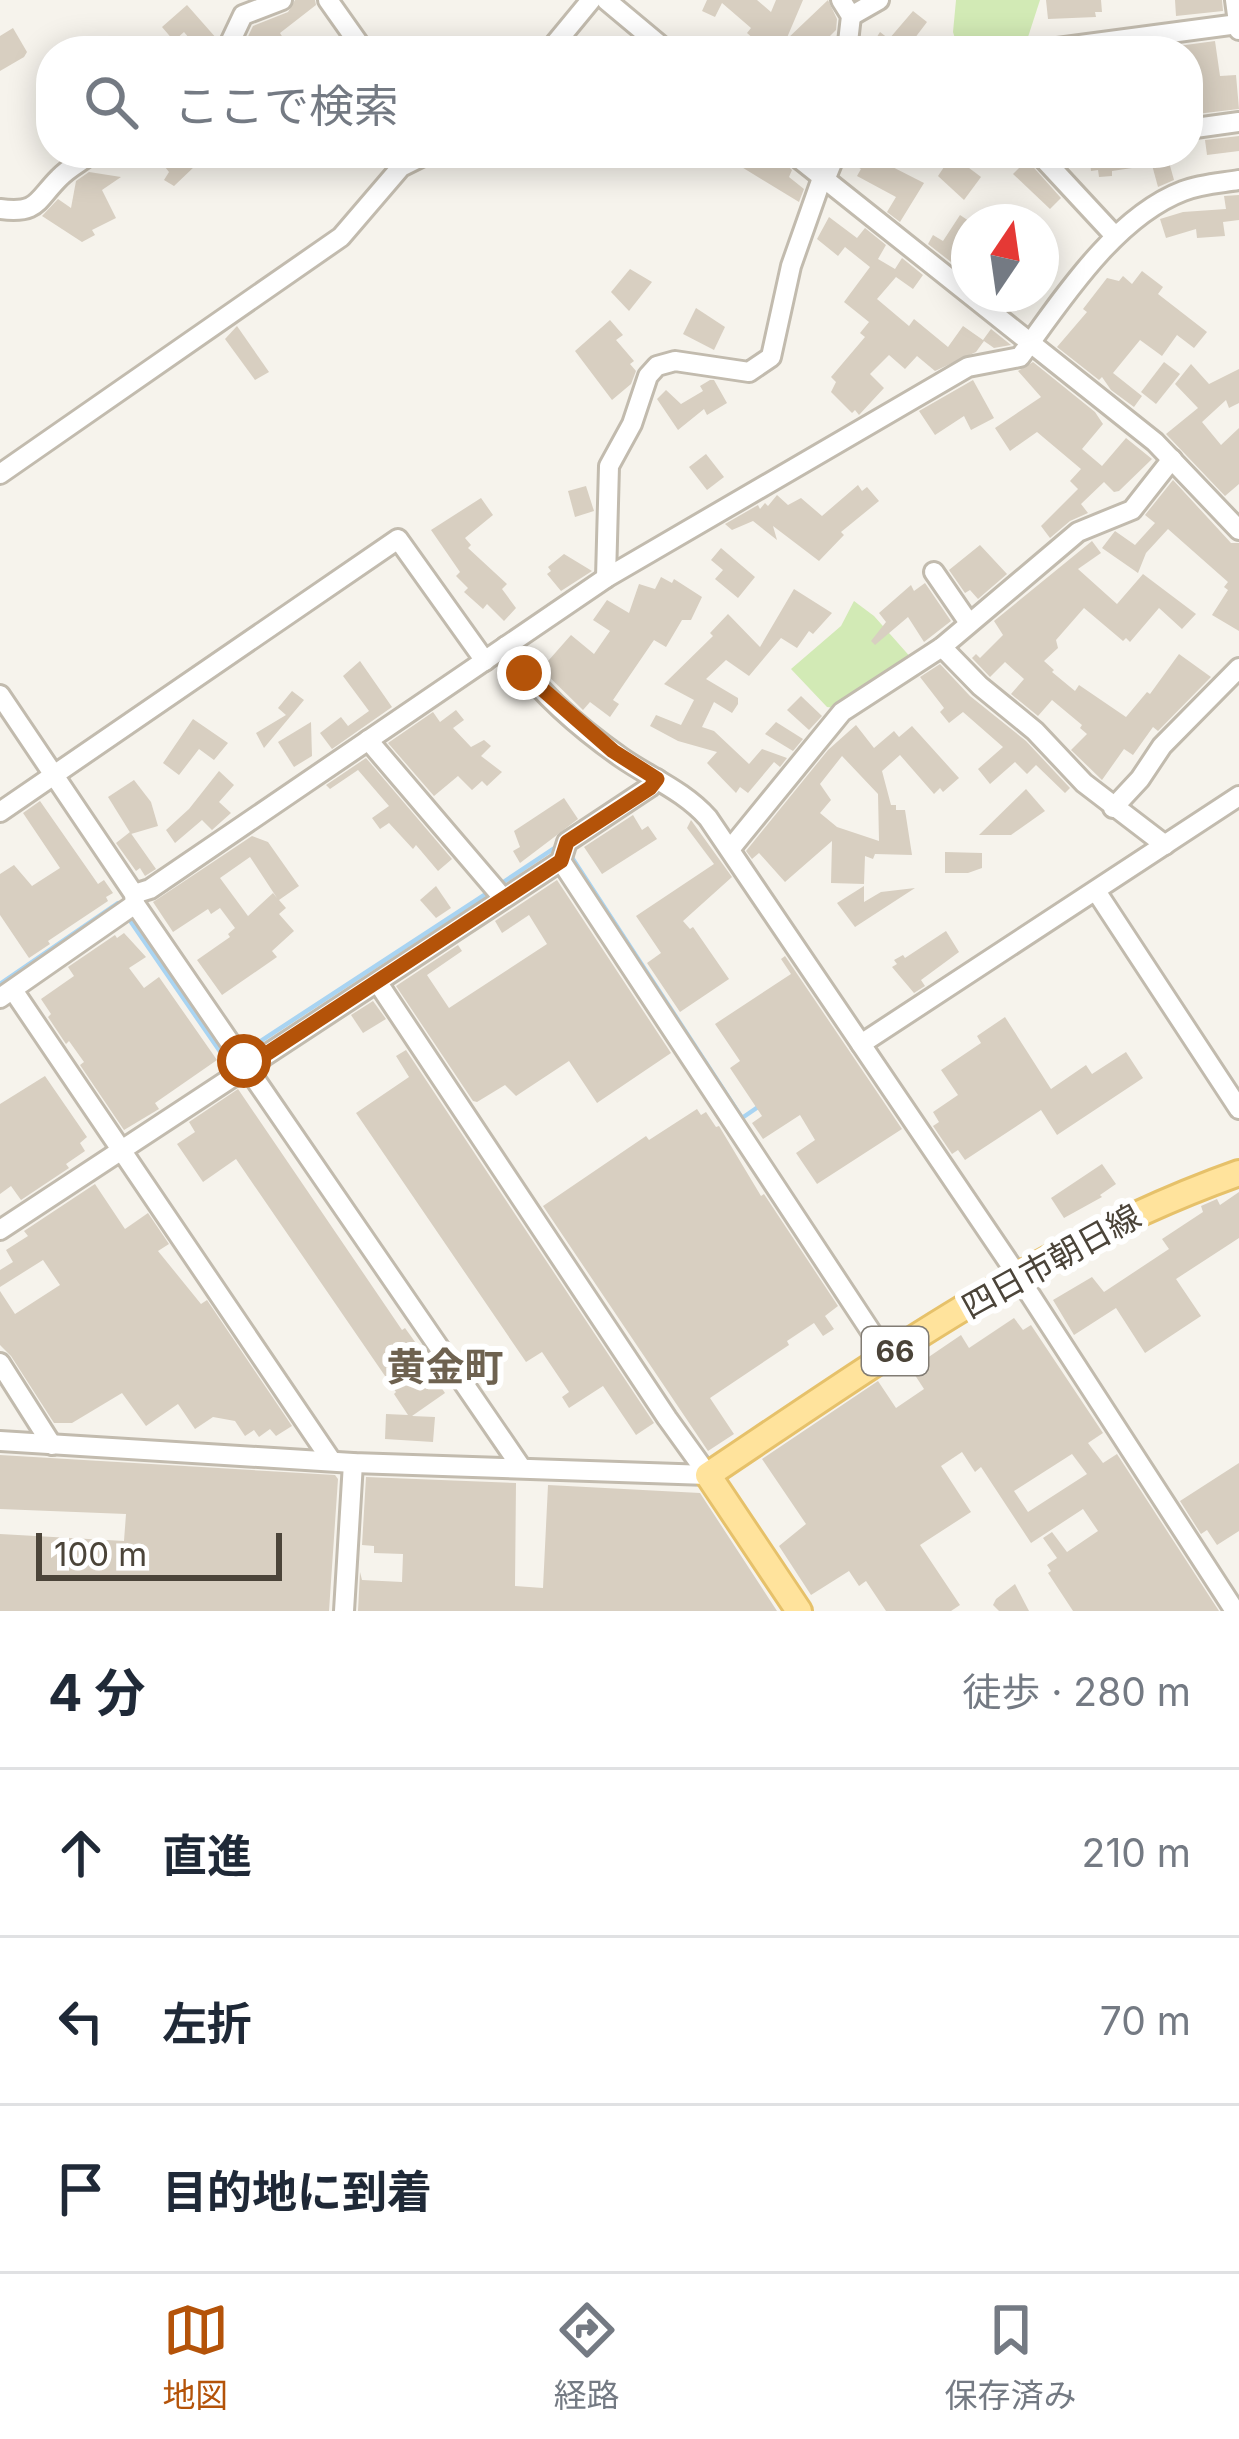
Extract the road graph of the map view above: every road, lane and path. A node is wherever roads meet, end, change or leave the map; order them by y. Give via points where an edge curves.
1 (282, 0) edge
2 (328, 0) edge
3 (591, 0) edge
4 (606, 0) edge
5 (879, 0) edge
6 (1235, 0) edge
7 (846, 8) edge
8 (1239, 27) edge
9 (233, 36) edge
10 (353, 36) edge
11 (561, 36) edge
12 (650, 36) edge
13 (1162, 36) edge
14 (1239, 122) edge
15 (1203, 127) edge
16 (72, 168) edge
17 (400, 168) edge
18 (810, 168) edge
19 (829, 168) edge
20 (1052, 168) edge
21 (824, 179) junction
22 (1239, 180) edge
23 (0, 209) edge
24 (1115, 236) junction
25 (1030, 342) junction
26 (1172, 460) junction
27 (0, 474) edge
28 (1239, 530) edge
29 (934, 572) dead end
30 (606, 578) junction
31 (969, 623) junction
32 (506, 646) junction
33 (943, 647) junction
34 (484, 661) junction
35 (1239, 668) edge
36 (0, 695) edge
37 (368, 740) junction
38 (55, 774) junction
39 (657, 779) junction
40 (1239, 796) edge
41 (1113, 808) junction
42 (0, 812) edge
43 (1161, 842) junction
44 (731, 848) junction
45 (564, 852) junction
46 (498, 891) junction
47 (1096, 891) junction
48 (135, 899) junction
49 (378, 983) junction
50 (6, 994) edge
51 (859, 1041) junction
52 (248, 1066) junction
53 (1239, 1109) edge
54 (122, 1148) junction
55 (1239, 1173) edge
56 (0, 1230) edge
57 (1018, 1276) junction
58 (887, 1356) junction
59 (0, 1363) edge
60 (0, 1442) edge
61 (52, 1444) junction
62 (331, 1460) junction
63 (353, 1462) junction
64 (521, 1467) junction
65 (708, 1474) junction
66 (344, 1611) edge
67 (799, 1611) edge
68 (1234, 1611) edge

1 - 9 street via 243,15
2 - 10 street
3 - 11 street
4 - 12 street
5 - 7 street
6 - 8 street
8 - 13 street
14 - 15 street
16 - 23 street via 28,209
17 - 27 street via 341,237
18 - 21 street
19 - 21 street
20 - 24 street
21 - 25 street
21 - 30 street via 791,266 771,357 749,372 675,361 647,376 609,466
22 - 24 street via 1183,190
24 - 25 street
25 - 26 street
25 - 30 street via 1020,357 968,367
26 - 28 street
26 - 31 street via 1132,510 1078,532
29 - 31 street
30 - 32 street
31 - 33 street
32 - 34 street
32 - 39 street via 528,678
33 - 41 street
33 - 44 street via 842,712
34 - 37 street
34 - 38 street via 398,539
35 - 41 street
36 - 38 street
37 - 46 street
37 - 48 street
38 - 42 street
38 - 48 street
39 - 44 street via 691,800
39 - 45 street
40 - 43 street
41 - 43 street
43 - 47 street
44 - 51 street
45 - 46 street
45 - 58 street
46 - 49 street
47 - 51 street
47 - 53 street
48 - 50 street
48 - 52 street
49 - 52 street
49 - 65 street
50 - 54 street
51 - 57 street
52 - 54 street
52 - 64 street
54 - 56 street
54 - 62 street
55 - 57 main road, 四日市朝日線 / 66 via 1163,1200
57 - 58 main road, 四日市朝日線 / 66
57 - 68 street
58 - 65 main road, 四日市朝日線 / 66
59 - 61 street
60 - 61 street
61 - 62 street
62 - 63 street
63 - 64 street
63 - 66 street
64 - 65 street
65 - 67 main road

